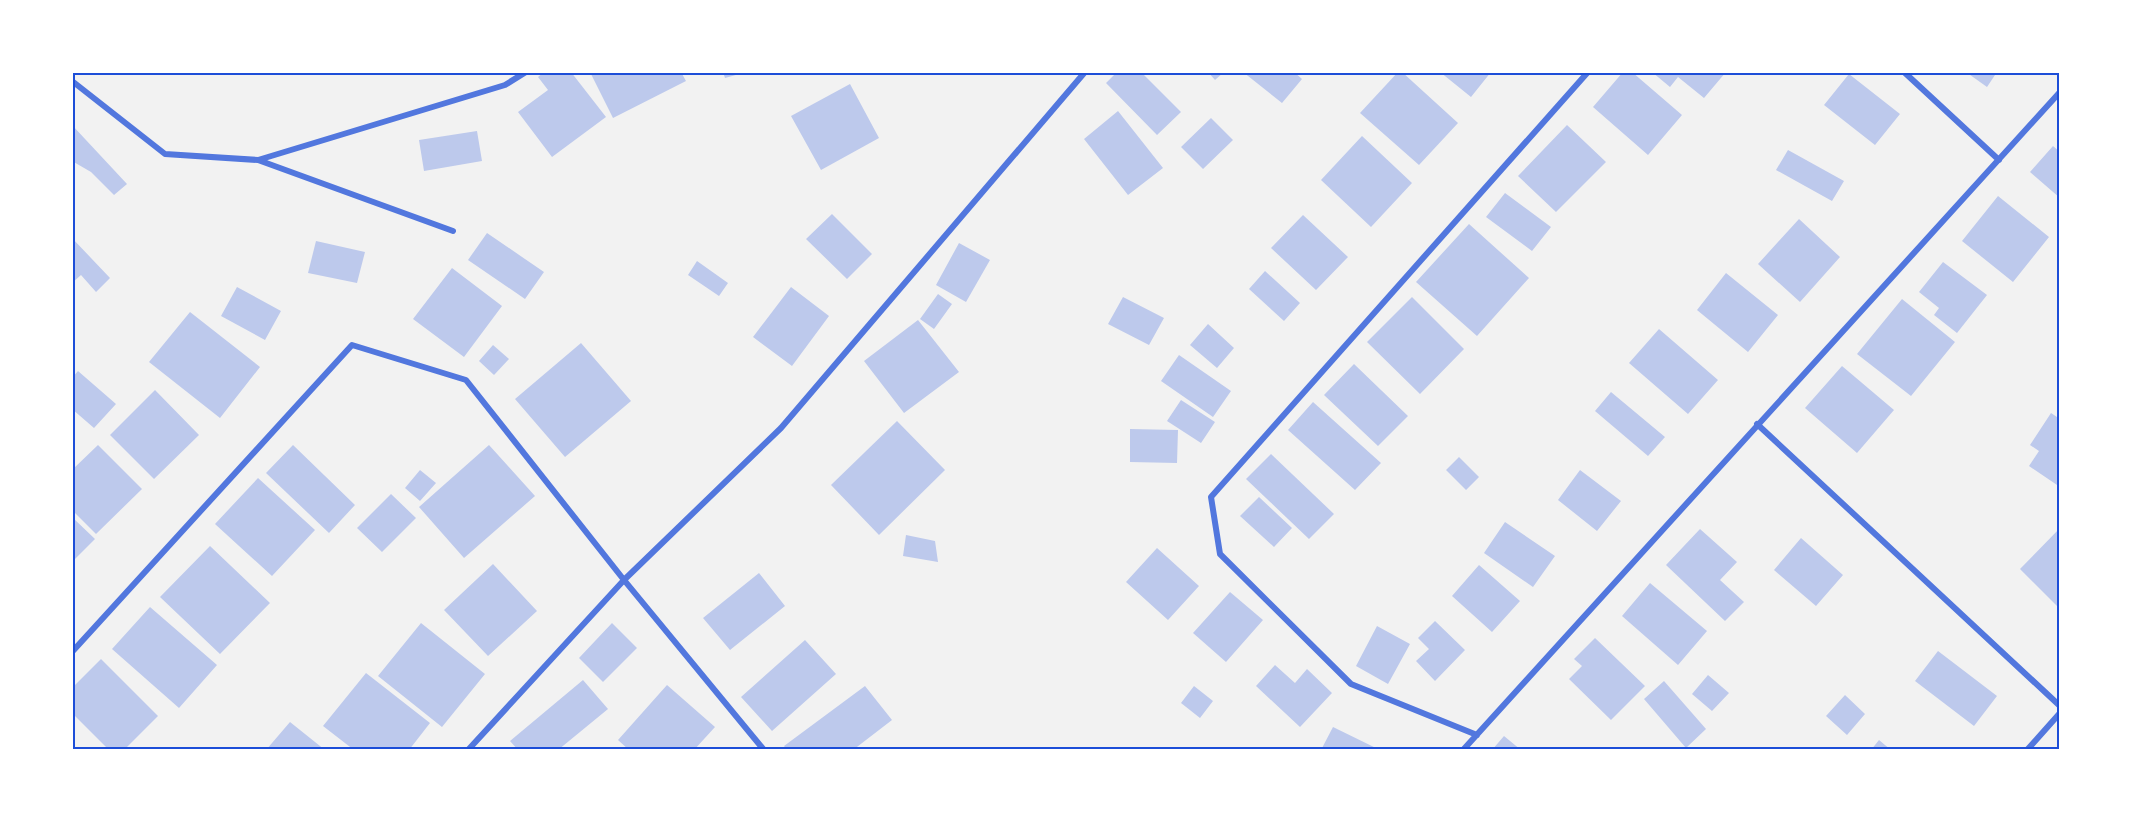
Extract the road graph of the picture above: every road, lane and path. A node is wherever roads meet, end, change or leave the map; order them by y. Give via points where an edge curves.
1 (526, 72) edge
2 (1085, 72) edge
3 (1588, 72) edge
4 (1904, 72) edge
5 (72, 81) edge
6 (2060, 92) edge
7 (258, 160) junction
8 (1999, 160) junction
9 (453, 231) dead end
10 (1757, 424) junction
11 (624, 580) junction
12 (72, 652) edge
13 (2060, 706) edge
14 (2060, 713) edge
15 (1477, 735) junction
16 (468, 750) edge
17 (764, 750) edge
18 (1463, 750) edge
19 (2027, 750) edge

1 - 7 street via 505,85
2 - 11 street via 780,428
3 - 15 street via 1211,497 1220,554 1351,684
4 - 8 street
5 - 7 street via 165,154
6 - 8 street
7 - 9 street
8 - 10 street
10 - 13 street
10 - 15 street
11 - 12 street via 466,380 351,345
11 - 16 street
11 - 17 street
14 - 19 street
15 - 18 street

